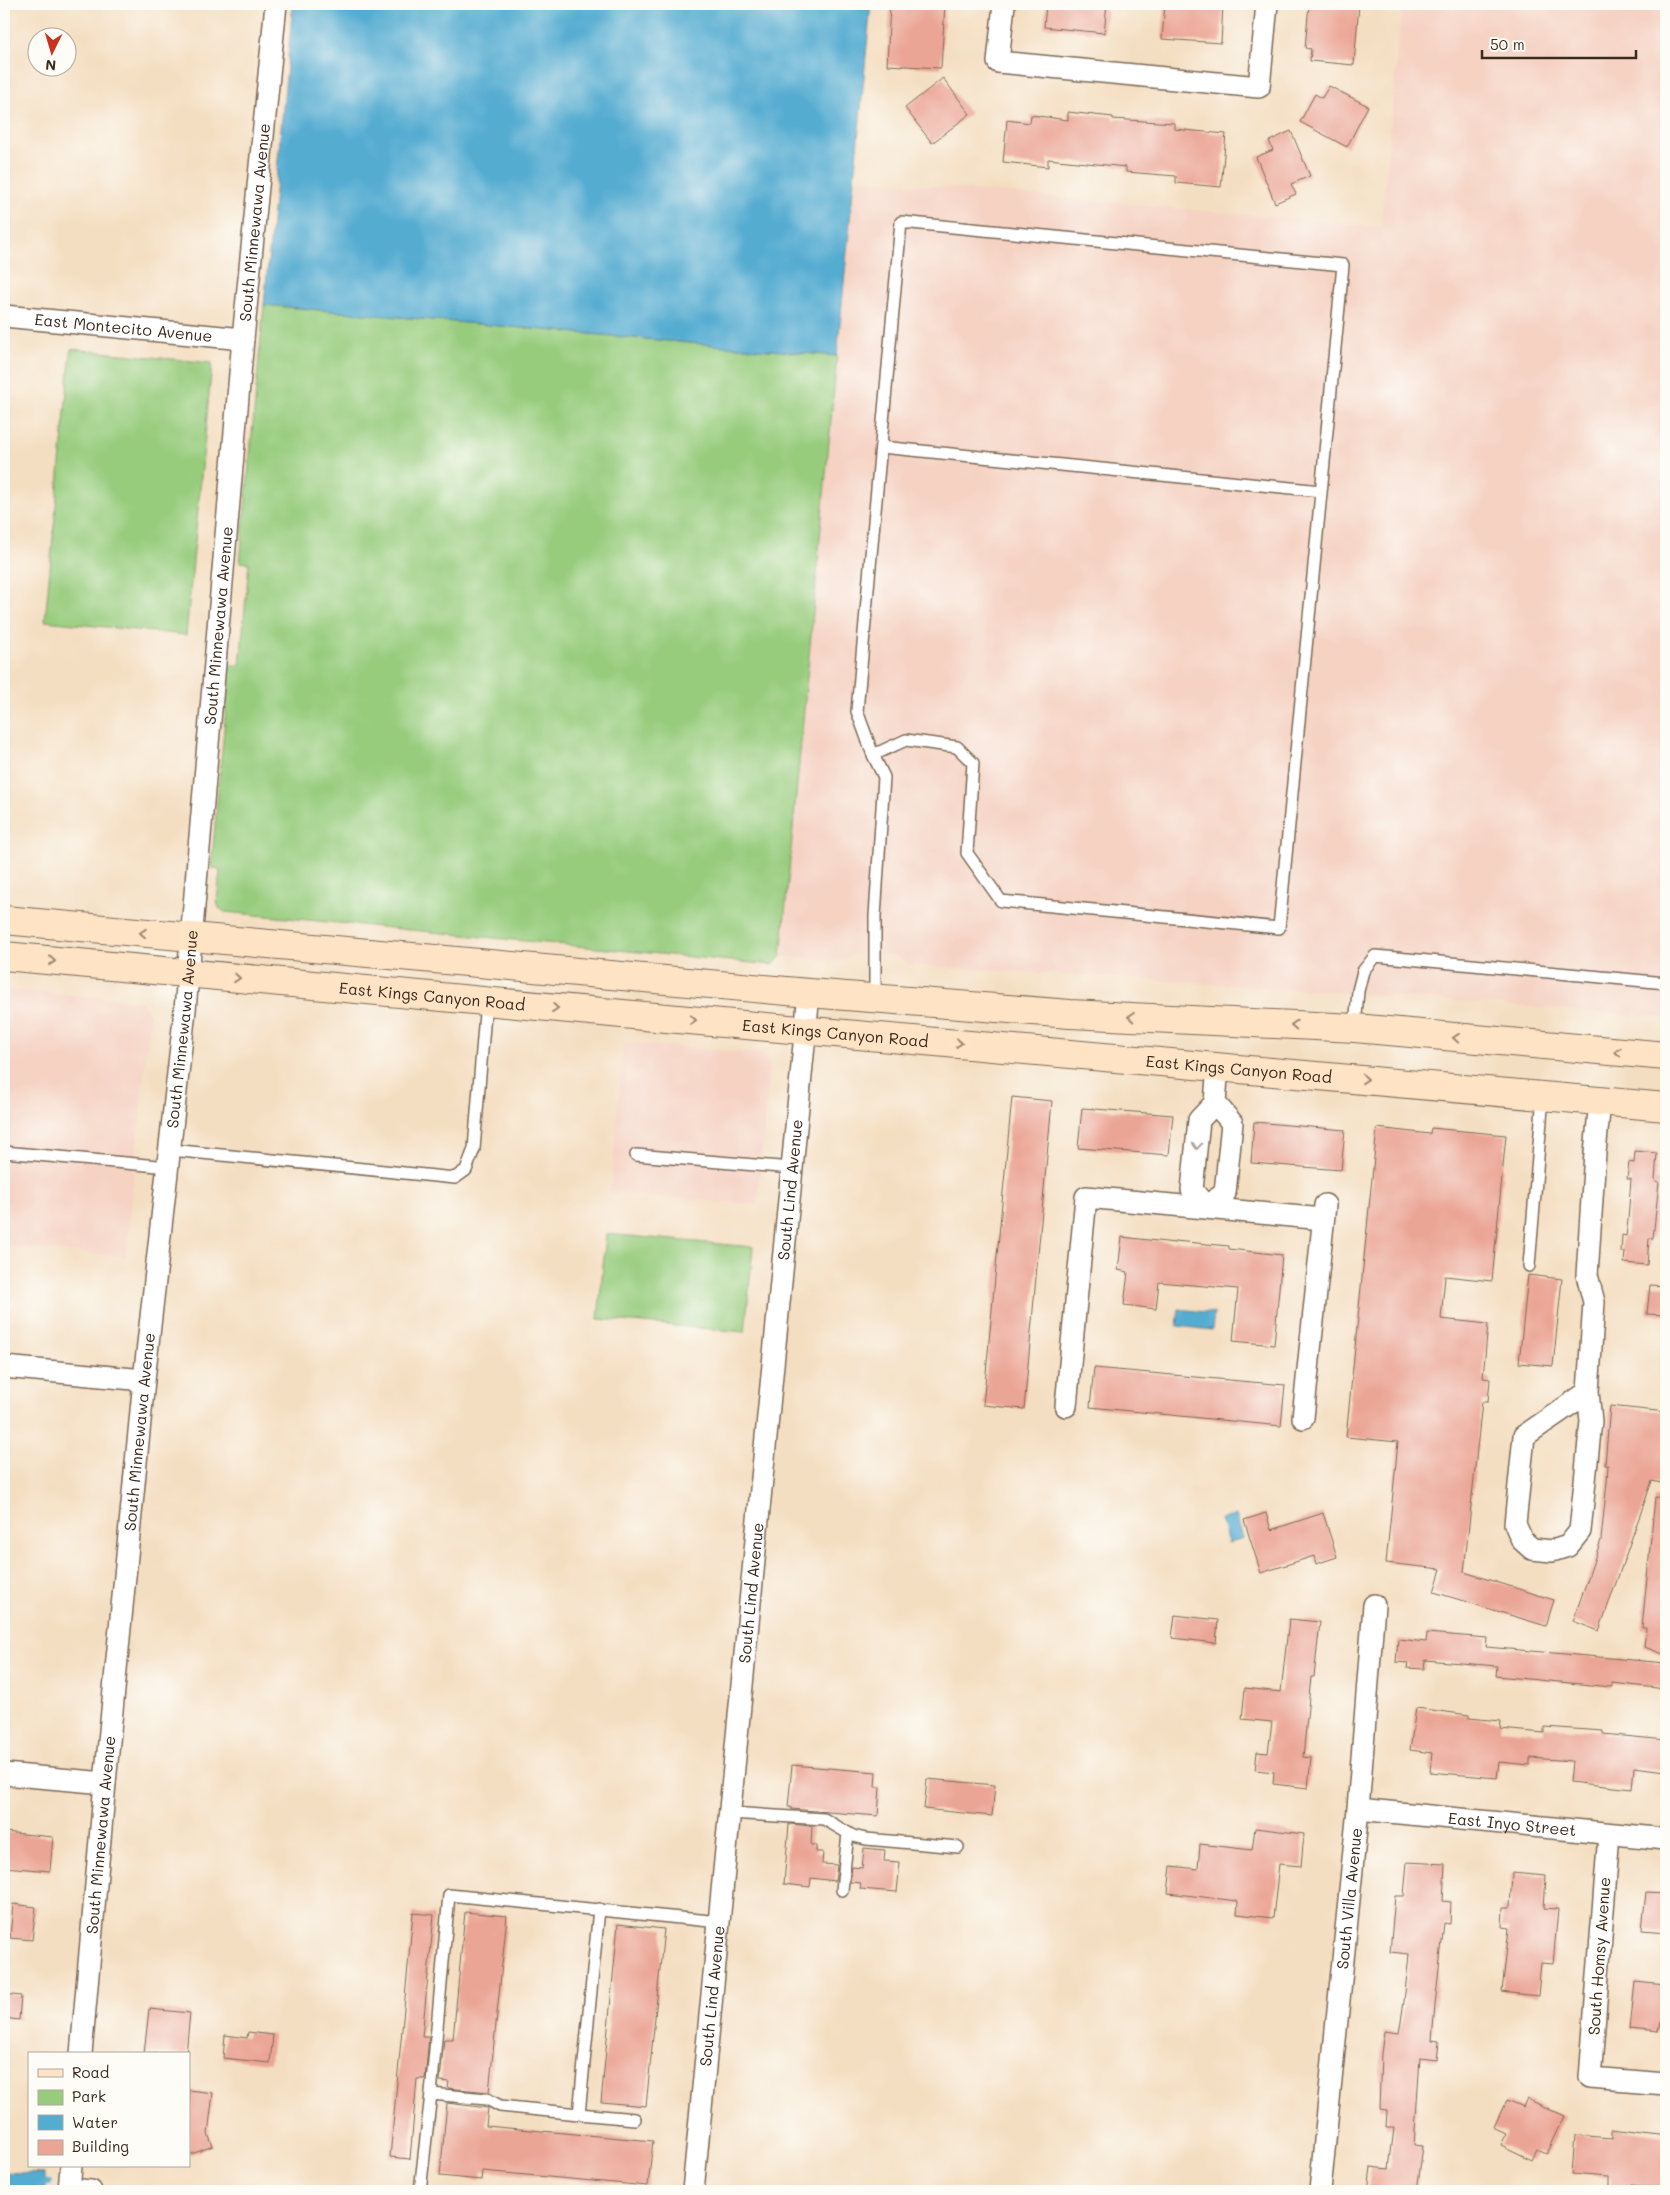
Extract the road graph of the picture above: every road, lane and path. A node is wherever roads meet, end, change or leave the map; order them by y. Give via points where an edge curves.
1 (276, 4) edge
2 (1004, 4) edge
3 (1267, 4) edge
4 (4, 316) edge
5 (243, 339) junction
6 (881, 447) junction
7 (1321, 491) junction
8 (873, 755) junction
9 (4, 920) edge
10 (191, 937) junction
11 (4, 956) edge
12 (188, 974) junction
13 (1666, 983) edge
14 (809, 993) junction
15 (875, 998) junction
16 (486, 1001) junction
17 (1355, 1028) junction
18 (806, 1030) junction
19 (1666, 1056) edge
20 (1218, 1066) junction
21 (1543, 1096) junction
22 (1600, 1101) junction
23 (1215, 1103) junction
24 (1666, 1107) edge
25 (4, 1152) edge
26 (636, 1155) dead end
27 (170, 1159) junction
28 (792, 1168) junction
29 (1206, 1207) junction
30 (1529, 1266) dead end
31 (4, 1367) edge
32 (144, 1380) junction
33 (1588, 1392) junction
34 (1066, 1406) dead end
35 (1303, 1418) dead end
36 (1374, 1605) dead end
37 (4, 1774) edge
38 (105, 1783) junction
39 (1358, 1809) junction
40 (730, 1813) junction
41 (848, 1833) junction
42 (1609, 1834) junction
43 (1666, 1839) edge
44 (958, 1847) dead end
45 (842, 1890) dead end
46 (599, 1909) junction
47 (720, 1922) junction
48 (81, 2052) edge
49 (1666, 2084) edge
50 (432, 2094) junction
51 (579, 2114) junction
52 (635, 2118) dead end
53 (71, 2168) edge
54 (69, 2190) edge
55 (91, 2191) edge
56 (420, 2191) edge
57 (693, 2191) edge
58 (1320, 2191) edge

1 - 5 street, South Minnewawa Avenue
2 - 3 street via 998,62 1259,87
4 - 5 street, East Montecito Avenue
5 - 10 street, South Minnewawa Avenue
6 - 7 lane
6 - 7 lane via 902,222 1333,264 1343,265
6 - 8 lane via 857,711
7 - 8 lane via 1280,928 1001,902 967,853 972,763 957,748 906,740
8 - 15 lane via 884,777 875,916
10 -> 9 main road
10 - 12 street, South Minnewawa Avenue
10 - 14 main road
11 -> 12 main road, East Kings Canyon Road
12 -> 16 main road, East Kings Canyon Road
12 - 27 street, South Minnewawa Avenue
13 - 17 lane via 1375,956 1363,971
14 - 15 main road
14 - 18 street, South Lind Avenue
17 -> 15 main road via 1070,1014
16 -> 18 main road, East Kings Canyon Road
16 - 27 lane via 474,1149 466,1170 456,1178
19 -> 17 main road
18 -> 20 main road, East Kings Canyon Road
18 - 28 street, South Lind Avenue
20 -> 21 main road, East Kings Canyon Road
20 - 23 street
21 - 22 main road, East Kings Canyon Road
21 - 30 lane
22 - 24 main road, East Kings Canyon Road
22 - 33 street via 1587,1275 1594,1302
23 -> 29 street via 1199,1120 1192,1190
23 - 29 street via 1232,1123 1225,1193
25 - 27 lane
26 - 28 lane
27 - 32 street, South Minnewawa Avenue
28 - 40 street, South Lind Avenue
29 - 34 street via 1086,1197
29 - 35 street via 1324,1212
31 - 32 street
32 - 38 street, South Minnewawa Avenue
33 - 33 street via 1591,1422 1580,1531 1568,1546 1552,1551 1532,1548 1522,1540 1516,1524 1524,1436
36 - 39 street, South Villa Avenue
37 - 38 street
38 - 48 street, South Minnewawa Avenue
39 - 42 street, East Inyo Street
39 - 58 street, South Villa Avenue
40 - 41 lane via 824,1819
40 - 47 street, South Lind Avenue
41 - 44 lane via 873,1840
41 - 45 lane
42 - 43 street, East Inyo Street
42 - 49 street, South Homsy Avenue via 1590,2078
46 - 47 lane
46 - 50 lane via 449,1895
46 - 51 lane
47 - 57 street, South Lind Avenue
50 - 51 lane via 487,2099 500,2106
50 - 56 lane
51 - 52 lane
53 - 54 street
54 - 55 street

